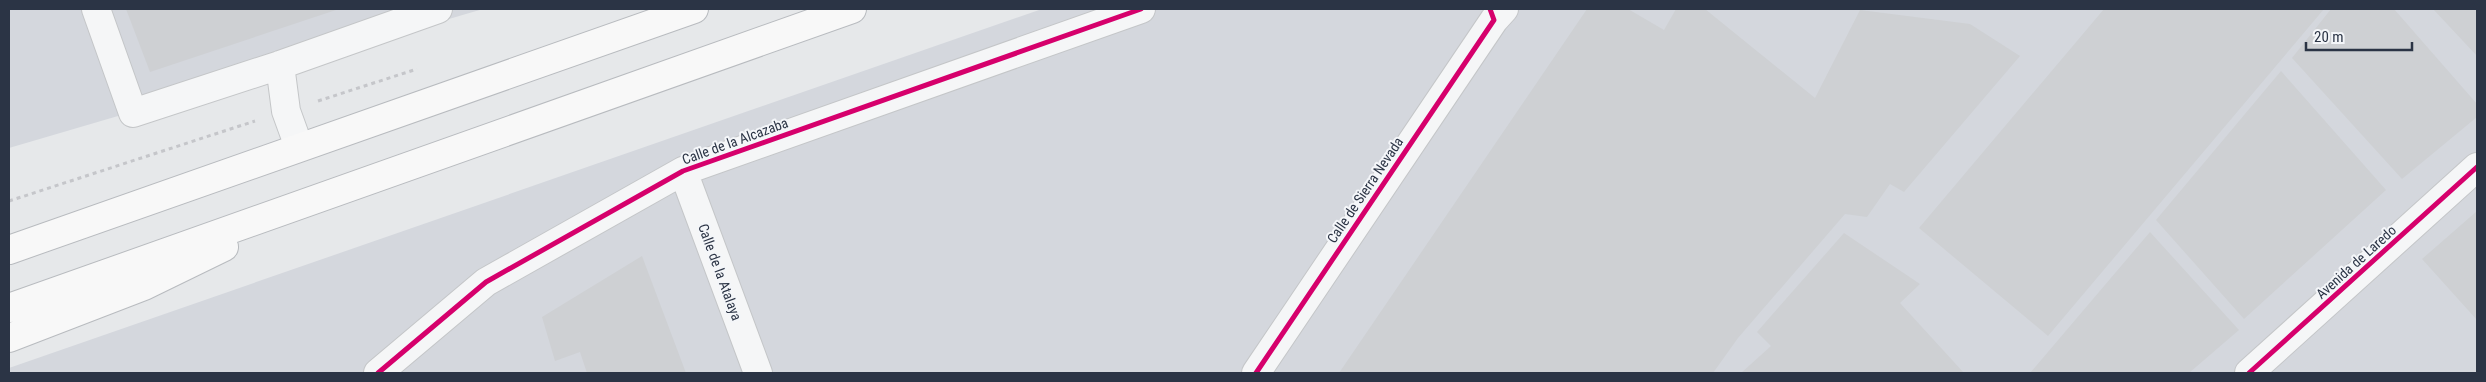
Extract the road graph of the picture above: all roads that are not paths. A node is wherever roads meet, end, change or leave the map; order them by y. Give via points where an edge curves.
1 (96, 9) edge
2 (438, 9) edge
3 (694, 9) edge
4 (852, 9) edge
5 (1141, 9) edge
6 (1496, 12) edge
7 (280, 64) junction
8 (299, 147) junction
9 (2477, 167) edge
10 (683, 171) junction
11 (344, 189) junction
12 (75, 226) junction
13 (9, 241) edge
14 (9, 250) edge
15 (9, 308) edge
16 (9, 338) edge
17 (378, 373) edge
18 (758, 373) edge
19 (1256, 373) edge
20 (2249, 373) edge

1 - 7 street via 133,113
2 - 7 street
3 - 8 highway
4 - 11 highway
5 - 10 street, Calle de la Alcazaba
6 - 19 street, Calle de Sierra Nevada
7 - 8 street via 286,111
8 - 12 highway
9 - 20 street, Avenida de Laredo
10 - 17 street, Calle de la Alcazaba via 486,282
10 - 18 street, Calle de la Atalaya
11 - 15 highway
11 - 16 highway via 144,286
12 - 13 highway
12 - 14 highway

